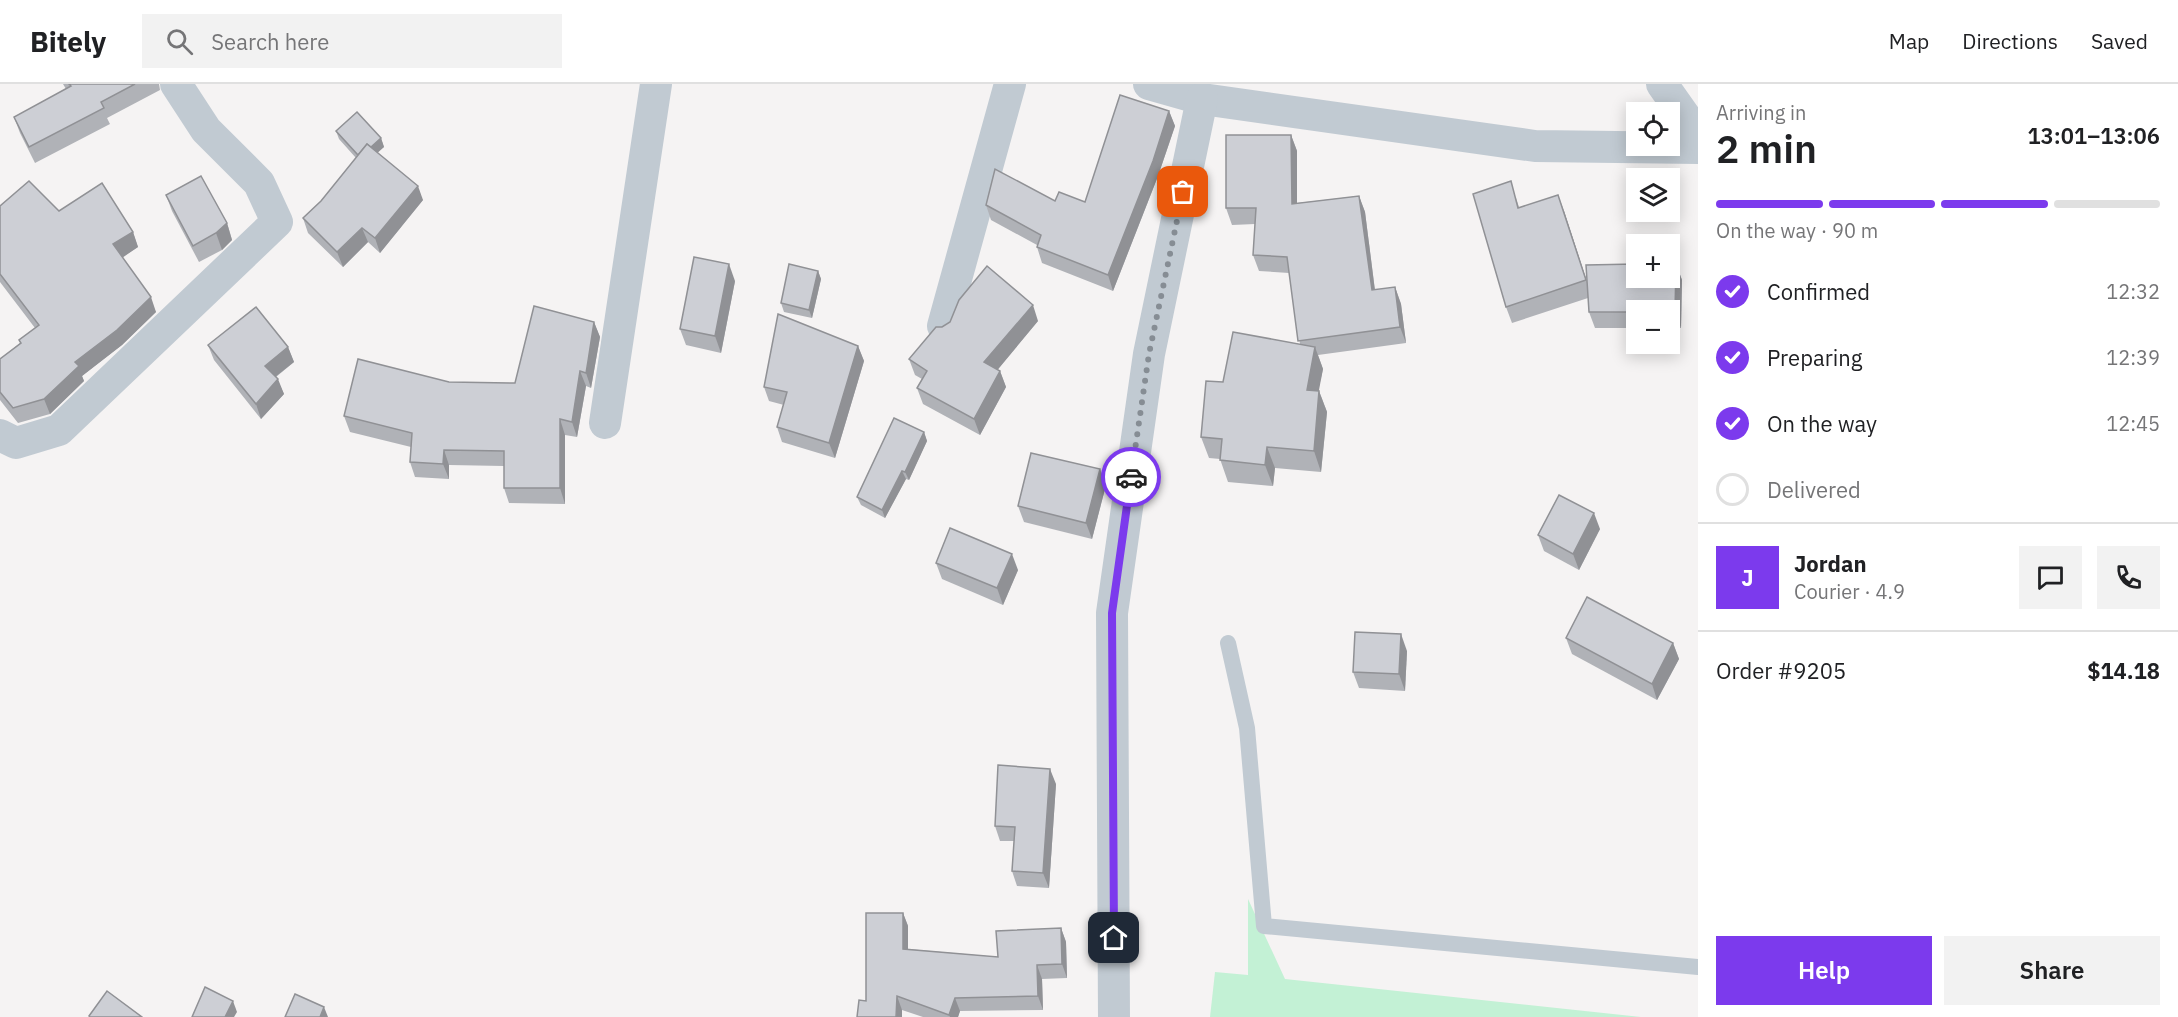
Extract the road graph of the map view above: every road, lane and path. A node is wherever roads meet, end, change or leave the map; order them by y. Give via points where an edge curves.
1 (176, 84) edge
2 (656, 84) edge
3 (1010, 84) edge
4 (1149, 84) edge
5 (1662, 84) edge
6 (1202, 99) junction
7 (1698, 135) edge
8 (1698, 148) edge
9 (943, 326) edge
10 (605, 423) dead end
11 (0, 435) edge
12 (1228, 643) dead end
13 (1698, 967) edge
14 (1114, 1017) edge

1 - 11 street via 206,130 259,183 277,222 59,430 16,443
2 - 10 street
3 - 9 street
4 - 6 street
5 - 7 street
6 - 8 street via 1535,146
6 - 14 street via 1149,354 1112,613
12 - 13 lane via 1247,728 1264,926

